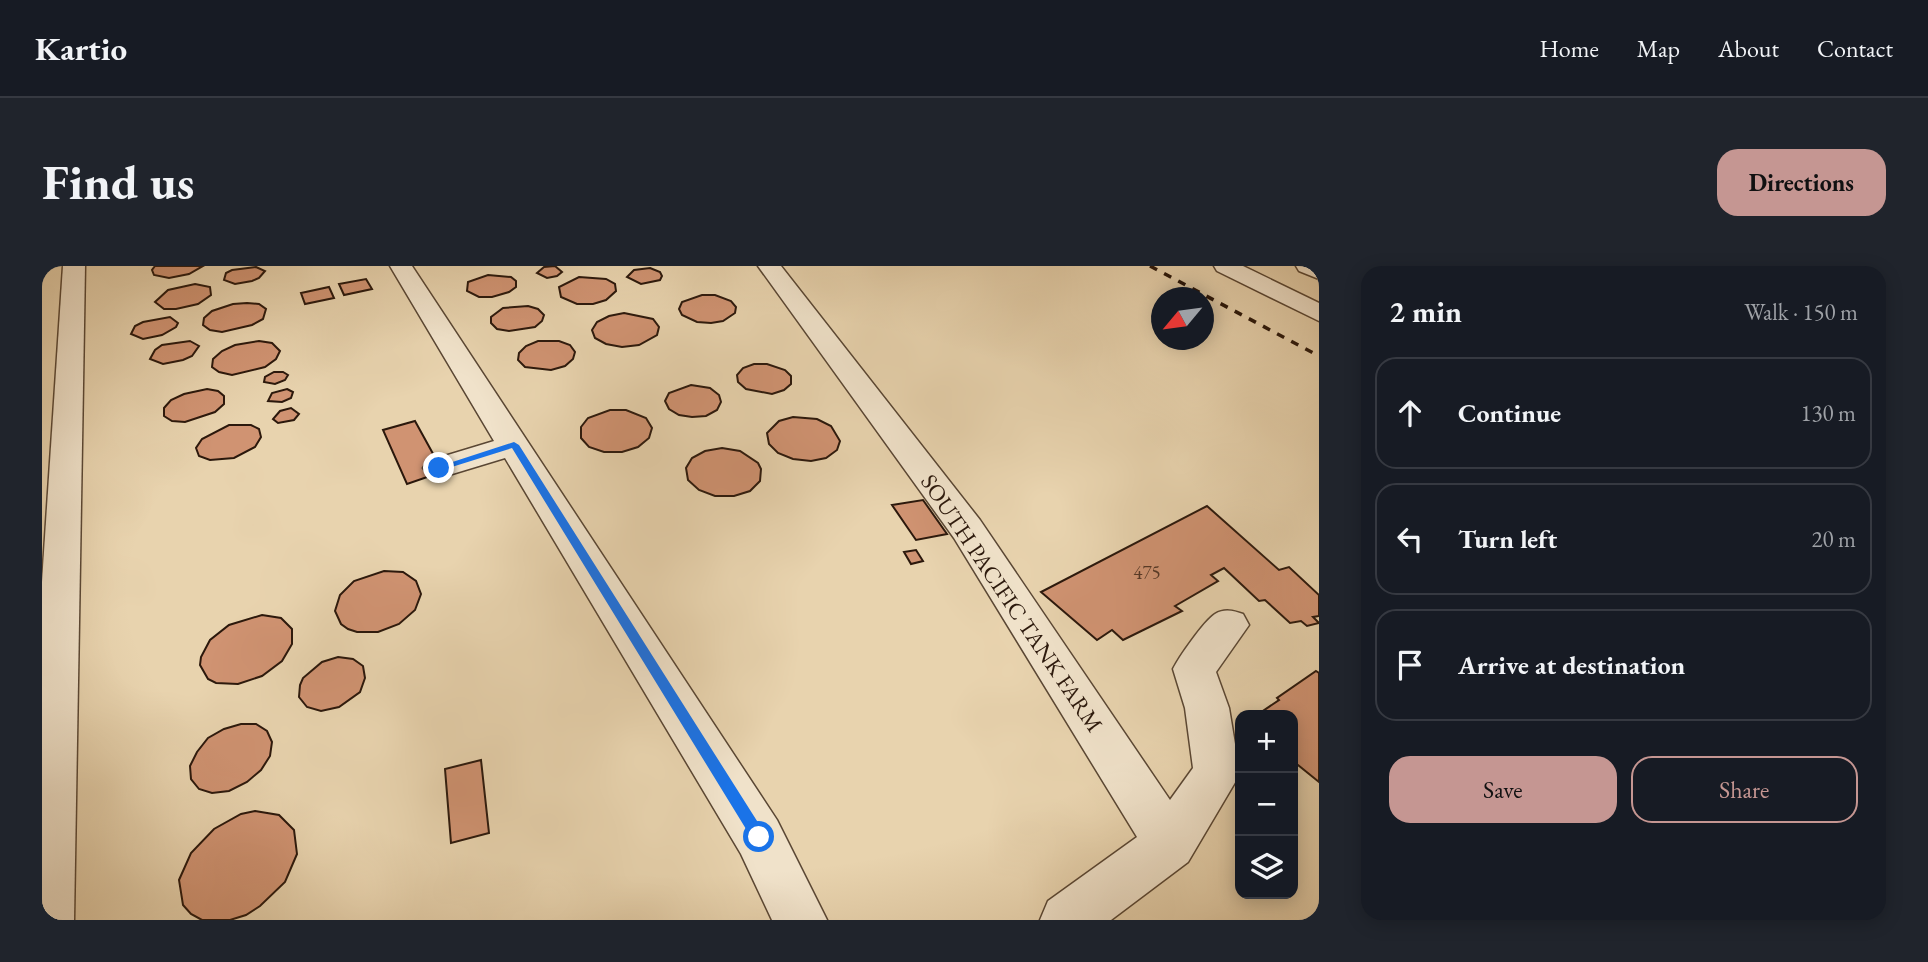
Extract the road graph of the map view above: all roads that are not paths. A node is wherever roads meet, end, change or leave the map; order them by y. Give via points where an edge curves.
1 (74, 266) edge
2 (401, 266) edge
3 (769, 266) edge
4 (1225, 266) edge
5 (1307, 266) edge
6 (1319, 272) edge
7 (1319, 313) edge
8 (514, 445) junction
9 (439, 468) dead end
10 (1229, 625) dead end
11 (1170, 844) junction
12 (47, 920) edge
13 (800, 920) edge
14 (1067, 920) edge

1 - 12 street
2 - 8 street
3 - 11 street, SOUTH PACIFIC TANK FARM via 967,529
4 - 7 street
5 - 6 street
8 - 9 street
8 - 13 street via 759,837
10 - 11 street via 1194,669 1207,708 1217,773
11 - 14 street

